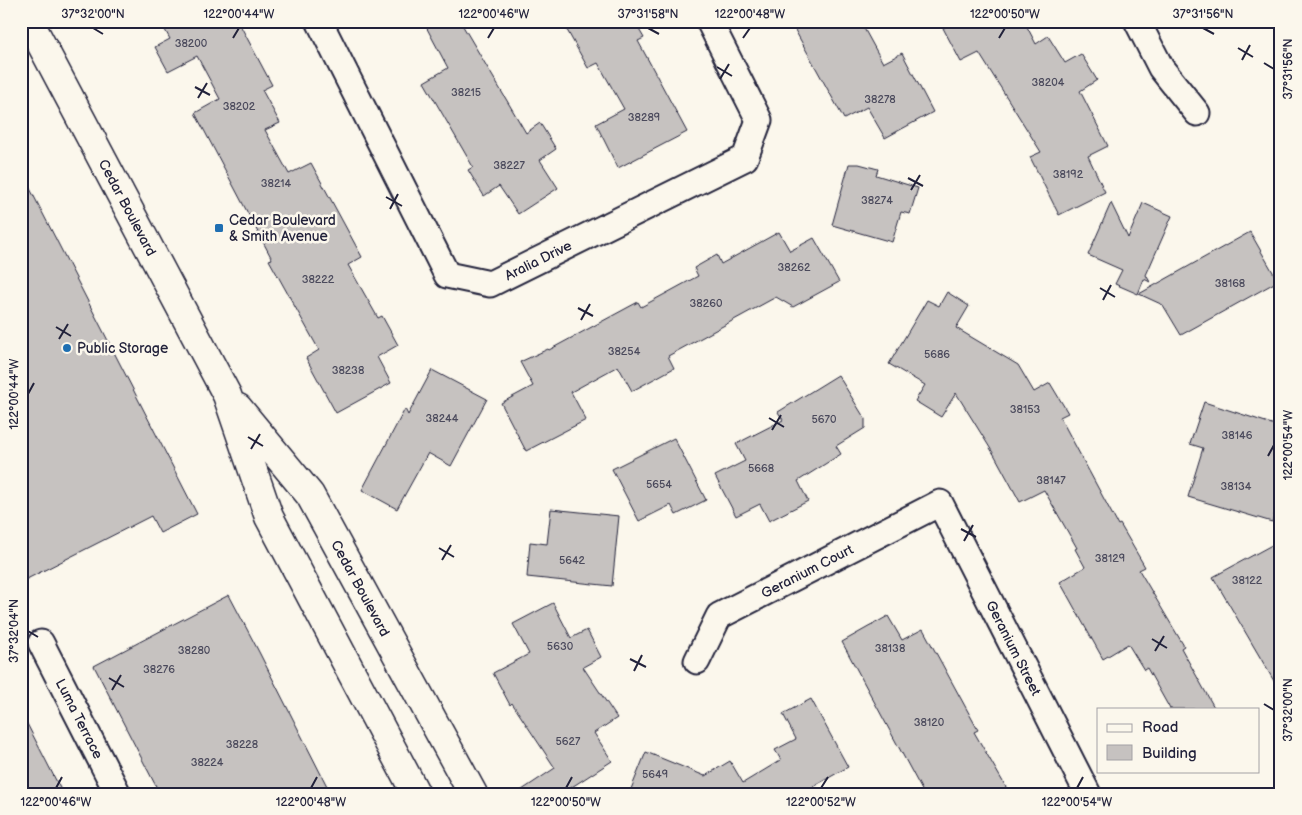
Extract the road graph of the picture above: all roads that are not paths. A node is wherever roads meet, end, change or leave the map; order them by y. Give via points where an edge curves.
1 (29, 21) edge
2 (319, 21) edge
3 (709, 21) edge
4 (1137, 21) edge
5 (1197, 113) dead end
6 (227, 395) junction
7 (940, 503) joint
8 (41, 643) dead end
9 (697, 661) dead end
10 (118, 794) edge
11 (416, 794) edge
12 (473, 794) edge
13 (1088, 794) edge

1 - 6 main road, Cedar Boulevard
2 - 3 street, Aralia Drive via 447,275 490,284 746,158 759,120
4 - 5 street via 1161,68
6 - 11 main road, Cedar Boulevard via 269,517
6 - 12 main road, Cedar Boulevard via 310,495
7 - 9 street, Geranium Court via 719,616
7 - 13 street, Geranium Street
8 - 10 street, Luma Terrace

